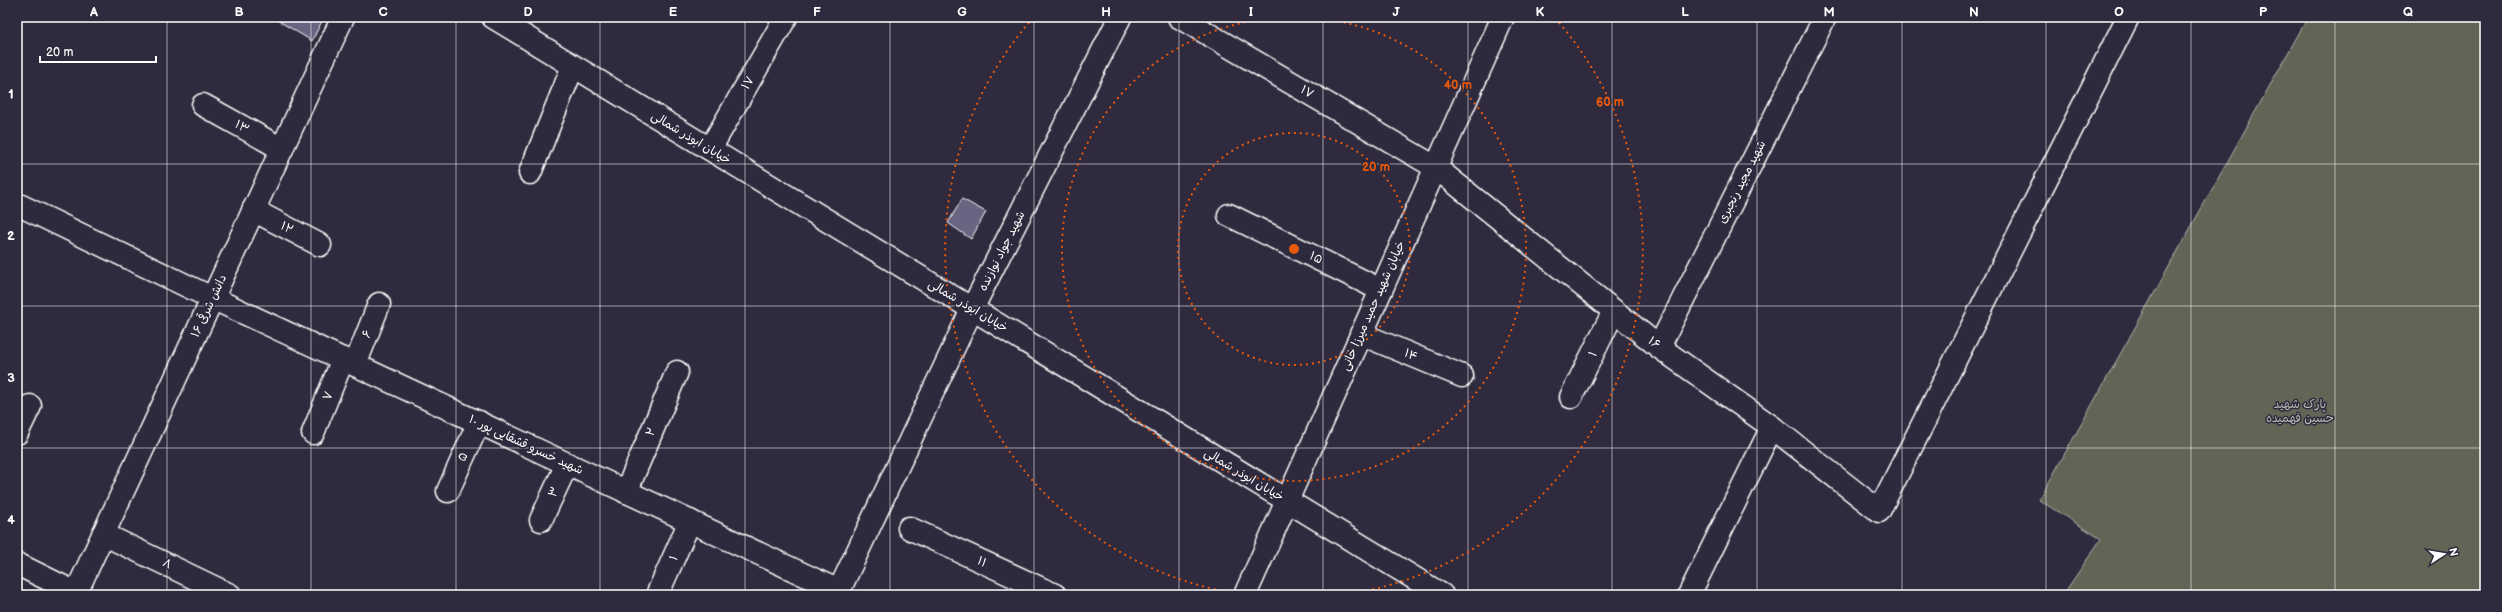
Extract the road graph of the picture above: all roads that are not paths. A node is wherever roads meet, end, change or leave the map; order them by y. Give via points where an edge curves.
1 (343, 17) edge
2 (493, 17) edge
3 (786, 17) edge
4 (1120, 17) edge
5 (1179, 17) edge
6 (1503, 17) edge
7 (1824, 17) edge
8 (2128, 17) edge
9 (573, 66) junction
10 (203, 105) dead end
11 (282, 149) junction
12 (710, 149) junction
13 (1435, 167) junction
14 (530, 173) dead end
15 (17, 204) edge
16 (253, 210) junction
17 (1229, 215) dead end
18 (320, 245) dead end
19 (1381, 290) junction
20 (212, 298) junction
21 (379, 304) dead end
22 (972, 309) junction
23 (1614, 311) junction
24 (1361, 334) junction
25 (1659, 346) junction
26 (349, 362) junction
27 (677, 372) dead end
28 (1462, 376) dead end
29 (1571, 397) dead end
30 (30, 406) dead end
31 (478, 422) junction
32 (1772, 427) junction
33 (17, 433) edge
34 (313, 434) dead end
35 (567, 464) junction
36 (448, 491) dead end
37 (626, 492) junction
38 (1287, 500) junction
39 (541, 520) dead end
40 (690, 522) junction
41 (909, 528) dead end
42 (103, 534) junction
43 (17, 564) edge
44 (838, 593) edge
45 (75, 594) edge
46 (230, 595) edge
47 (657, 595) edge
48 (1055, 595) edge
49 (1245, 595) edge
50 (1442, 595) edge
51 (1689, 595) edge

1 - 11 street, دانش شرقی ۱۶
2 - 9 street, خیابان ابوذر شمالی
3 - 12 street, ۱۷
4 - 22 street, شهید جواد نوازنده
5 - 13 street, ۱۷
6 - 13 street, خیابان شهید حمید میرزا خانی
7 - 25 street, شهید مجید رنجبری
8 - 32 street, ۱۶ via 1879,512
9 - 12 street, خیابان ابوذر شمالی
9 - 14 street
10 - 11 street, ۱۳
11 - 16 street, دانش شرقی ۱۶
12 - 22 street, خیابان ابوذر شمالی
13 - 19 street, خیابان شهید حمید میرزا خانی
13 - 23 street, ۱۶
15 - 20 street, شهید خسرو قشقایی پور ۱۰
16 - 18 street, ۱۲
16 - 20 street, دانش شرقی ۱۶
17 - 19 street, ۱۵
19 - 24 street, خیابان شهید حمید میرزا خانی
20 - 26 street, شهید خسرو قشقایی پور ۱۰
20 - 42 street, دانش شرقی ۱۶
21 - 26 street, ۶
22 - 38 street, خیابان ابوذر شمالی
22 - 44 street, شهید جواد نوازنده
23 - 25 street, ۱۶
23 - 29 street, ۱
24 - 28 street, ۱۴
24 - 38 street, خیابان شهید حمید میرزا خانی
25 - 32 street, ۱۶
26 - 31 street, شهید خسرو قشقایی پور ۱۰
26 - 34 street, ۷
27 - 37 street, ۲
30 - 33 street
31 - 35 street, شهید خسرو قشقایی پور ۱۰
31 - 36 street, ۵
32 - 51 street
35 - 37 street, شهید خسرو قشقایی پور ۱۰
35 - 39 street, ۳
37 - 40 street, شهید خسرو قشقایی پور ۱۰
38 - 49 street, خیابان شهید حمید میرزا خانی
38 - 50 street, خیابان ابوذر شمالی
40 - 44 street, شهید خسرو قشقایی پور ۱۰
40 - 47 street, ۱
41 - 48 street, ۱۱
42 - 45 street, دانش شرقی ۱۶
42 - 46 street, ۸
43 - 45 street

